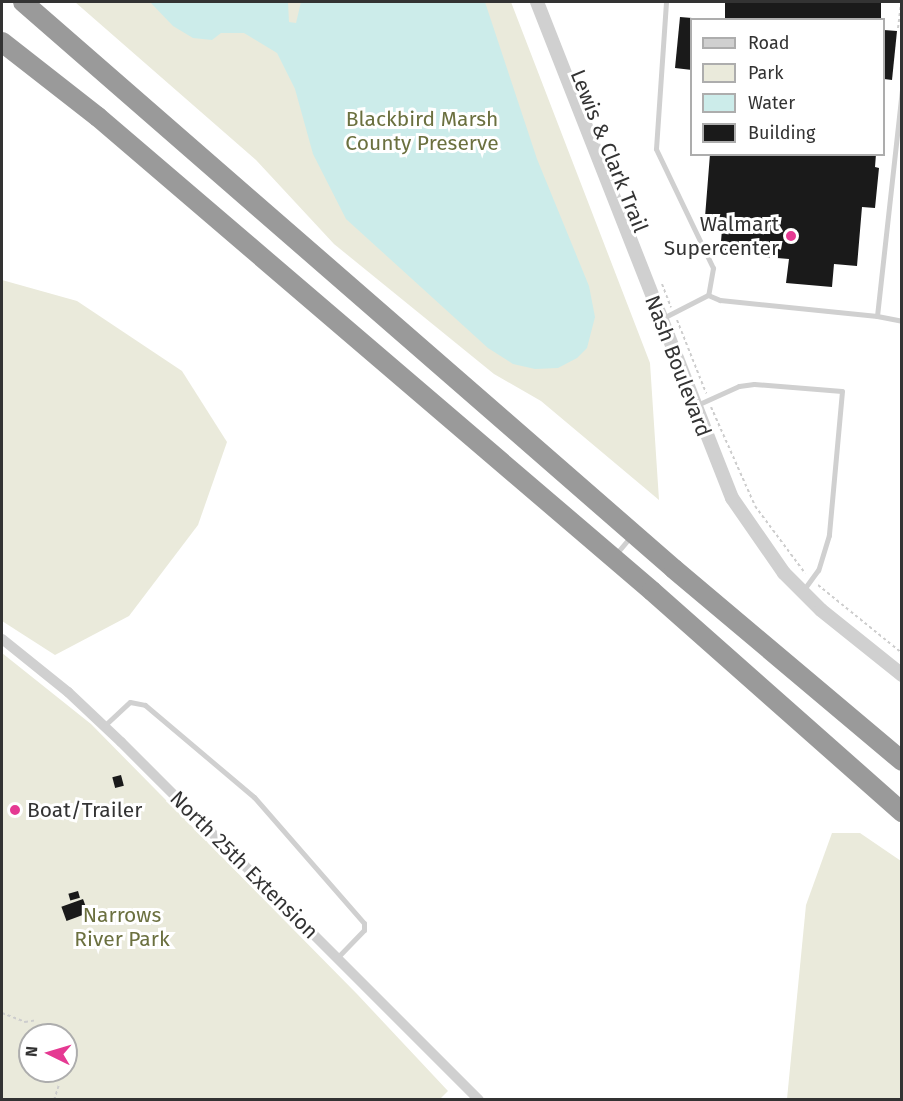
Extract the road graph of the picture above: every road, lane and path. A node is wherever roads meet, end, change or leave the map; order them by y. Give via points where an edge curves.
1 (22, 2) edge
2 (537, 2) edge
3 (666, 2) edge
4 (901, 2) edge
5 (898, 28) dead end
6 (2, 42) edge
7 (902, 90) edge
8 (658, 274) dead end
9 (708, 295) junction
10 (674, 313) junction
11 (877, 316) junction
12 (660, 320) junction
13 (902, 321) edge
14 (708, 400) junction
15 (694, 407) junction
16 (634, 533) junction
17 (612, 558) junction
18 (813, 580) junction
19 (802, 592) junction
20 (2, 639) edge
21 (902, 653) edge
22 (902, 675) edge
23 (104, 726) junction
24 (902, 761) edge
25 (902, 812) edge
26 (338, 958) junction
27 (2, 1015) edge
28 (37, 1020) dead end
29 (59, 1085) dead end
30 (54, 1100) edge
31 (479, 1100) edge

1 - 16 highway
2 - 12 street, Nash Boulevard
3 - 9 lane via 656,149 713,268
4 - 5 path
6 - 17 highway via 98,117
7 - 11 lane
8 - 10 path
9 - 10 lane
9 - 11 lane via 720,300
10 - 12 lane
10 - 14 path
11 - 13 lane
12 - 15 street, Nash Boulevard
14 - 15 lane
14 - 18 path via 755,506 785,550
14 - 18 lane via 754,384 842,391 829,535
15 - 19 street, Nash Boulevard via 719,471 749,527
16 - 17 lane
16 - 24 highway
17 - 25 highway
18 - 19 lane
18 - 21 path
19 - 22 street, Nash Boulevard
20 - 23 street, North 25th Extension
23 - 26 street, North 25th Extension
23 - 26 lane via 130,702 145,705 254,797 364,923 364,930
26 - 31 street, North 25th Extension
27 - 28 path via 25,1022
29 - 30 path

